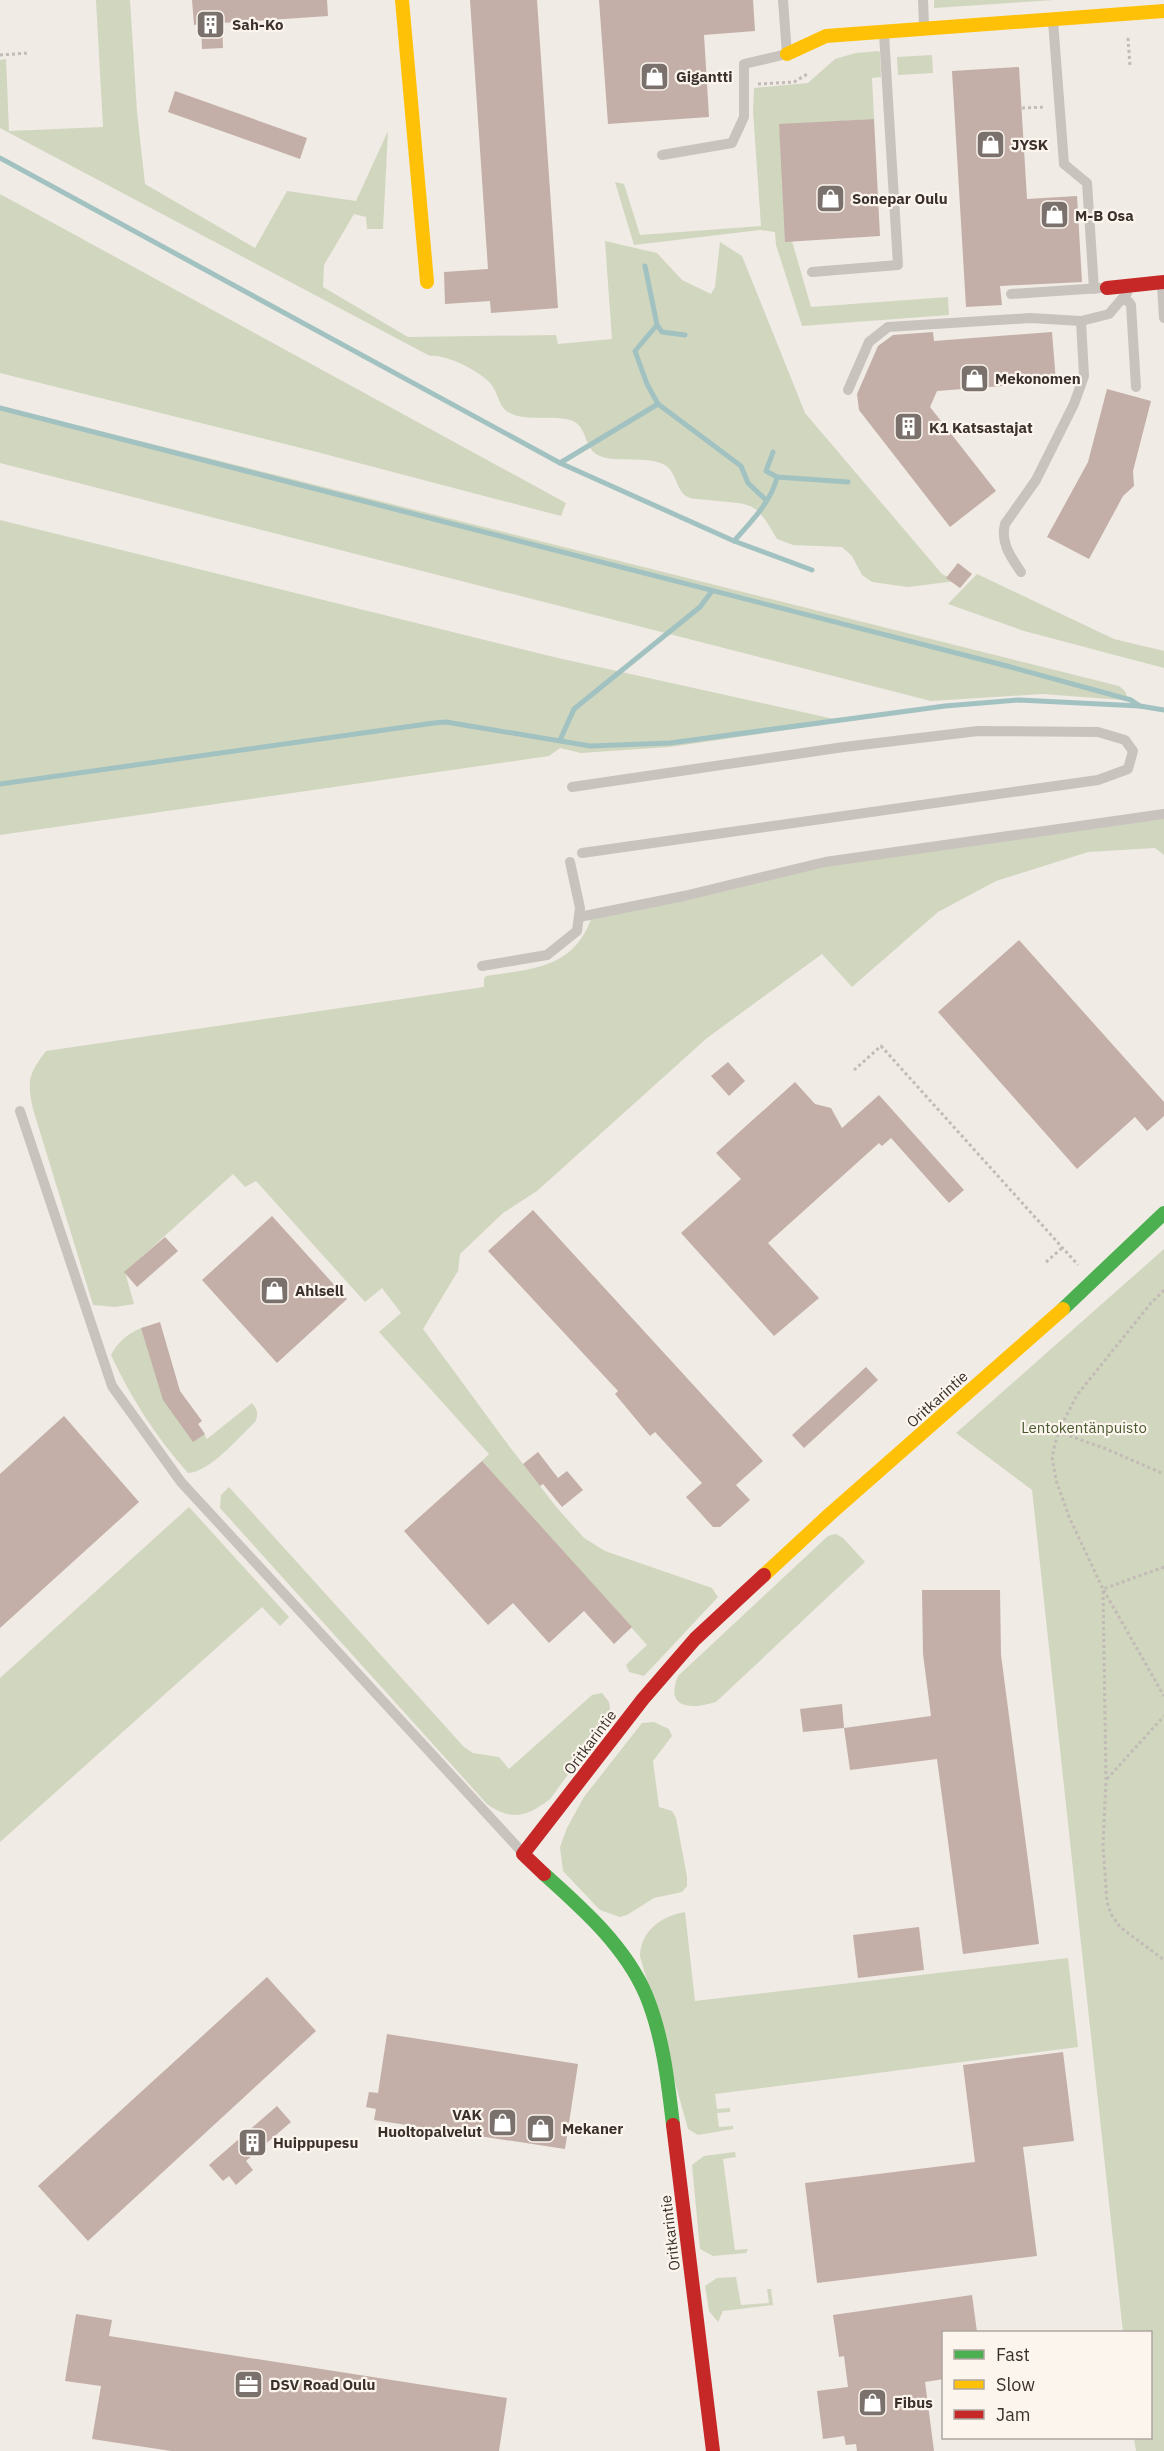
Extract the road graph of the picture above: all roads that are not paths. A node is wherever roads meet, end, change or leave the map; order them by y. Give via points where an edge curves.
1 (402, 0) edge
2 (783, 0) edge
3 (923, 0) edge
4 (1164, 12) edge
5 (1053, 19) junction
6 (924, 28) junction
7 (884, 31) junction
8 (787, 54) junction
9 (662, 155) dead end
10 (812, 272) dead end
11 (427, 282) dead end
12 (1163, 282) edge
13 (1134, 285) junction
14 (1100, 288) junction
15 (1011, 294) dead end
16 (1122, 299) junction
17 (1164, 318) edge
18 (1081, 321) junction
19 (1136, 387) dead end
20 (848, 390) dead end
21 (1021, 572) dead end
22 (572, 788) dead end
23 (1164, 814) edge
24 (582, 853) dead end
25 (570, 862) dead end
26 (579, 917) junction
27 (482, 966) dead end
28 (20, 1111) dead end
29 (1164, 1213) edge
30 (523, 1854) junction
31 (713, 2451) edge

1 - 11 street
2 - 8 lane
3 - 6 lane
4 - 5 street
5 - 6 street
5 - 14 lane via 1064,164 1087,183
6 - 7 street
7 - 8 street via 826,36
7 - 10 lane via 898,265
8 - 9 lane via 744,64 744,117 732,143
12 - 13 street
12 - 17 lane
13 - 14 street
13 - 16 lane
14 - 15 lane
16 - 18 lane via 1109,314
16 - 19 lane via 1131,305
18 - 20 lane via 1030,318 888,327 868,342
18 - 21 lane via 1084,376 1074,404 1036,480 1003,532 1007,550
22 - 24 lane via 978,731 1098,732 1125,740 1133,751 1128,769 1098,780
23 - 26 lane via 825,862
25 - 26 lane
26 - 27 lane via 576,931 547,955
28 - 30 lane via 112,1386 181,1482
29 - 30 street, Oritkarintie via 1094,1282 830,1514 695,1639 643,1699
30 - 31 street, Oritkarintie via 614,1942 640,1983 654,2018 667,2080

